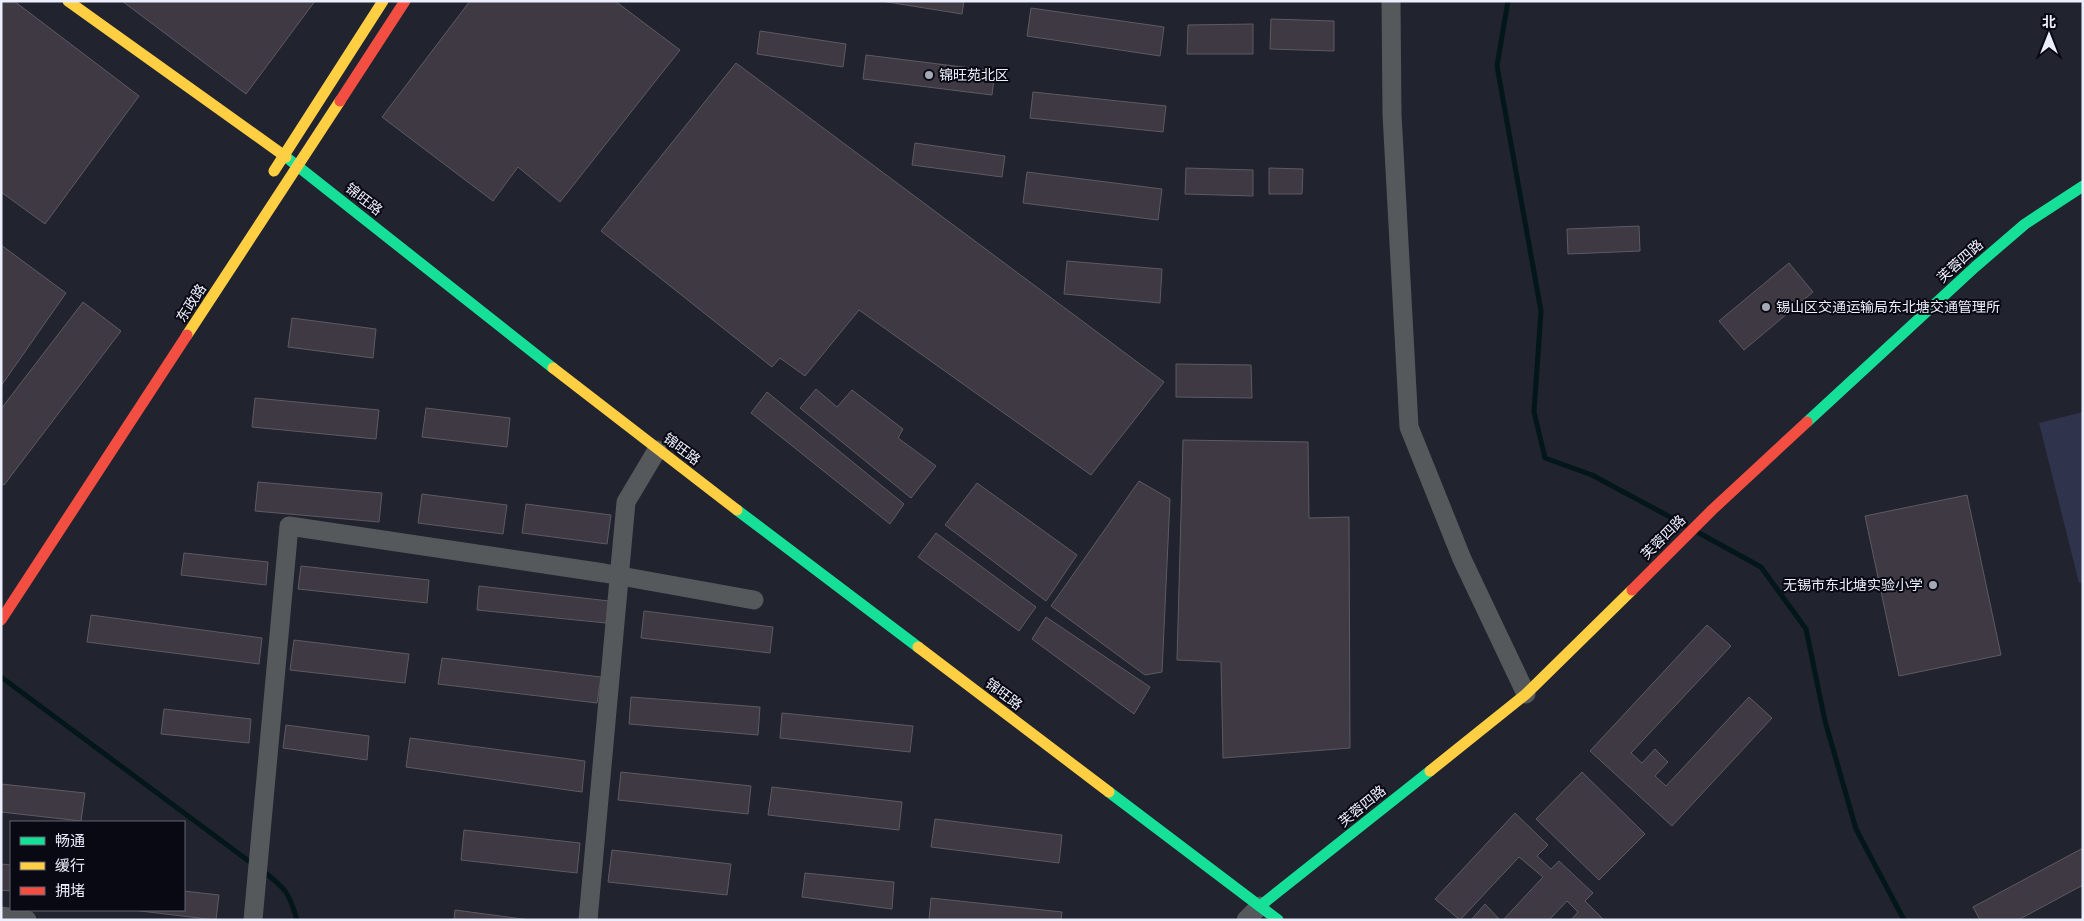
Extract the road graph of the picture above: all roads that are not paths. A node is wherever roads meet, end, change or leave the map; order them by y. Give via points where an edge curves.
1 (68, 1) edge
2 (383, 1) edge
3 (405, 1) edge
4 (1391, 1) edge
5 (283, 156) junction
6 (298, 166) junction
7 (267, 181) dead end
8 (2083, 186) edge
9 (657, 450) junction
10 (620, 575) junction
11 (754, 600) dead end
12 (1, 620) edge
13 (1526, 694) junction
14 (1260, 906) junction
15 (1, 916) edge
16 (27, 920) edge
17 (253, 920) edge
18 (588, 920) edge
19 (1246, 920) edge
20 (1278, 920) edge

1 - 5 street, 锦旺路
2 - 5 street
3 - 6 street, 东政路
4 - 13 street via 1392,114 1409,427 1462,559
5 - 6 street, 锦旺路
5 - 7 street
6 - 9 street, 锦旺路
6 - 12 street, 东政路
8 - 13 street, 芙蓉四路 via 2025,224 1975,267 1712,510
9 - 10 street via 626,502
9 - 14 street, 锦旺路
10 - 11 street
10 - 17 street via 288,526
10 - 18 street
13 - 14 street, 芙蓉四路
14 - 19 street
14 - 20 street, 锦旺路
15 - 16 street

